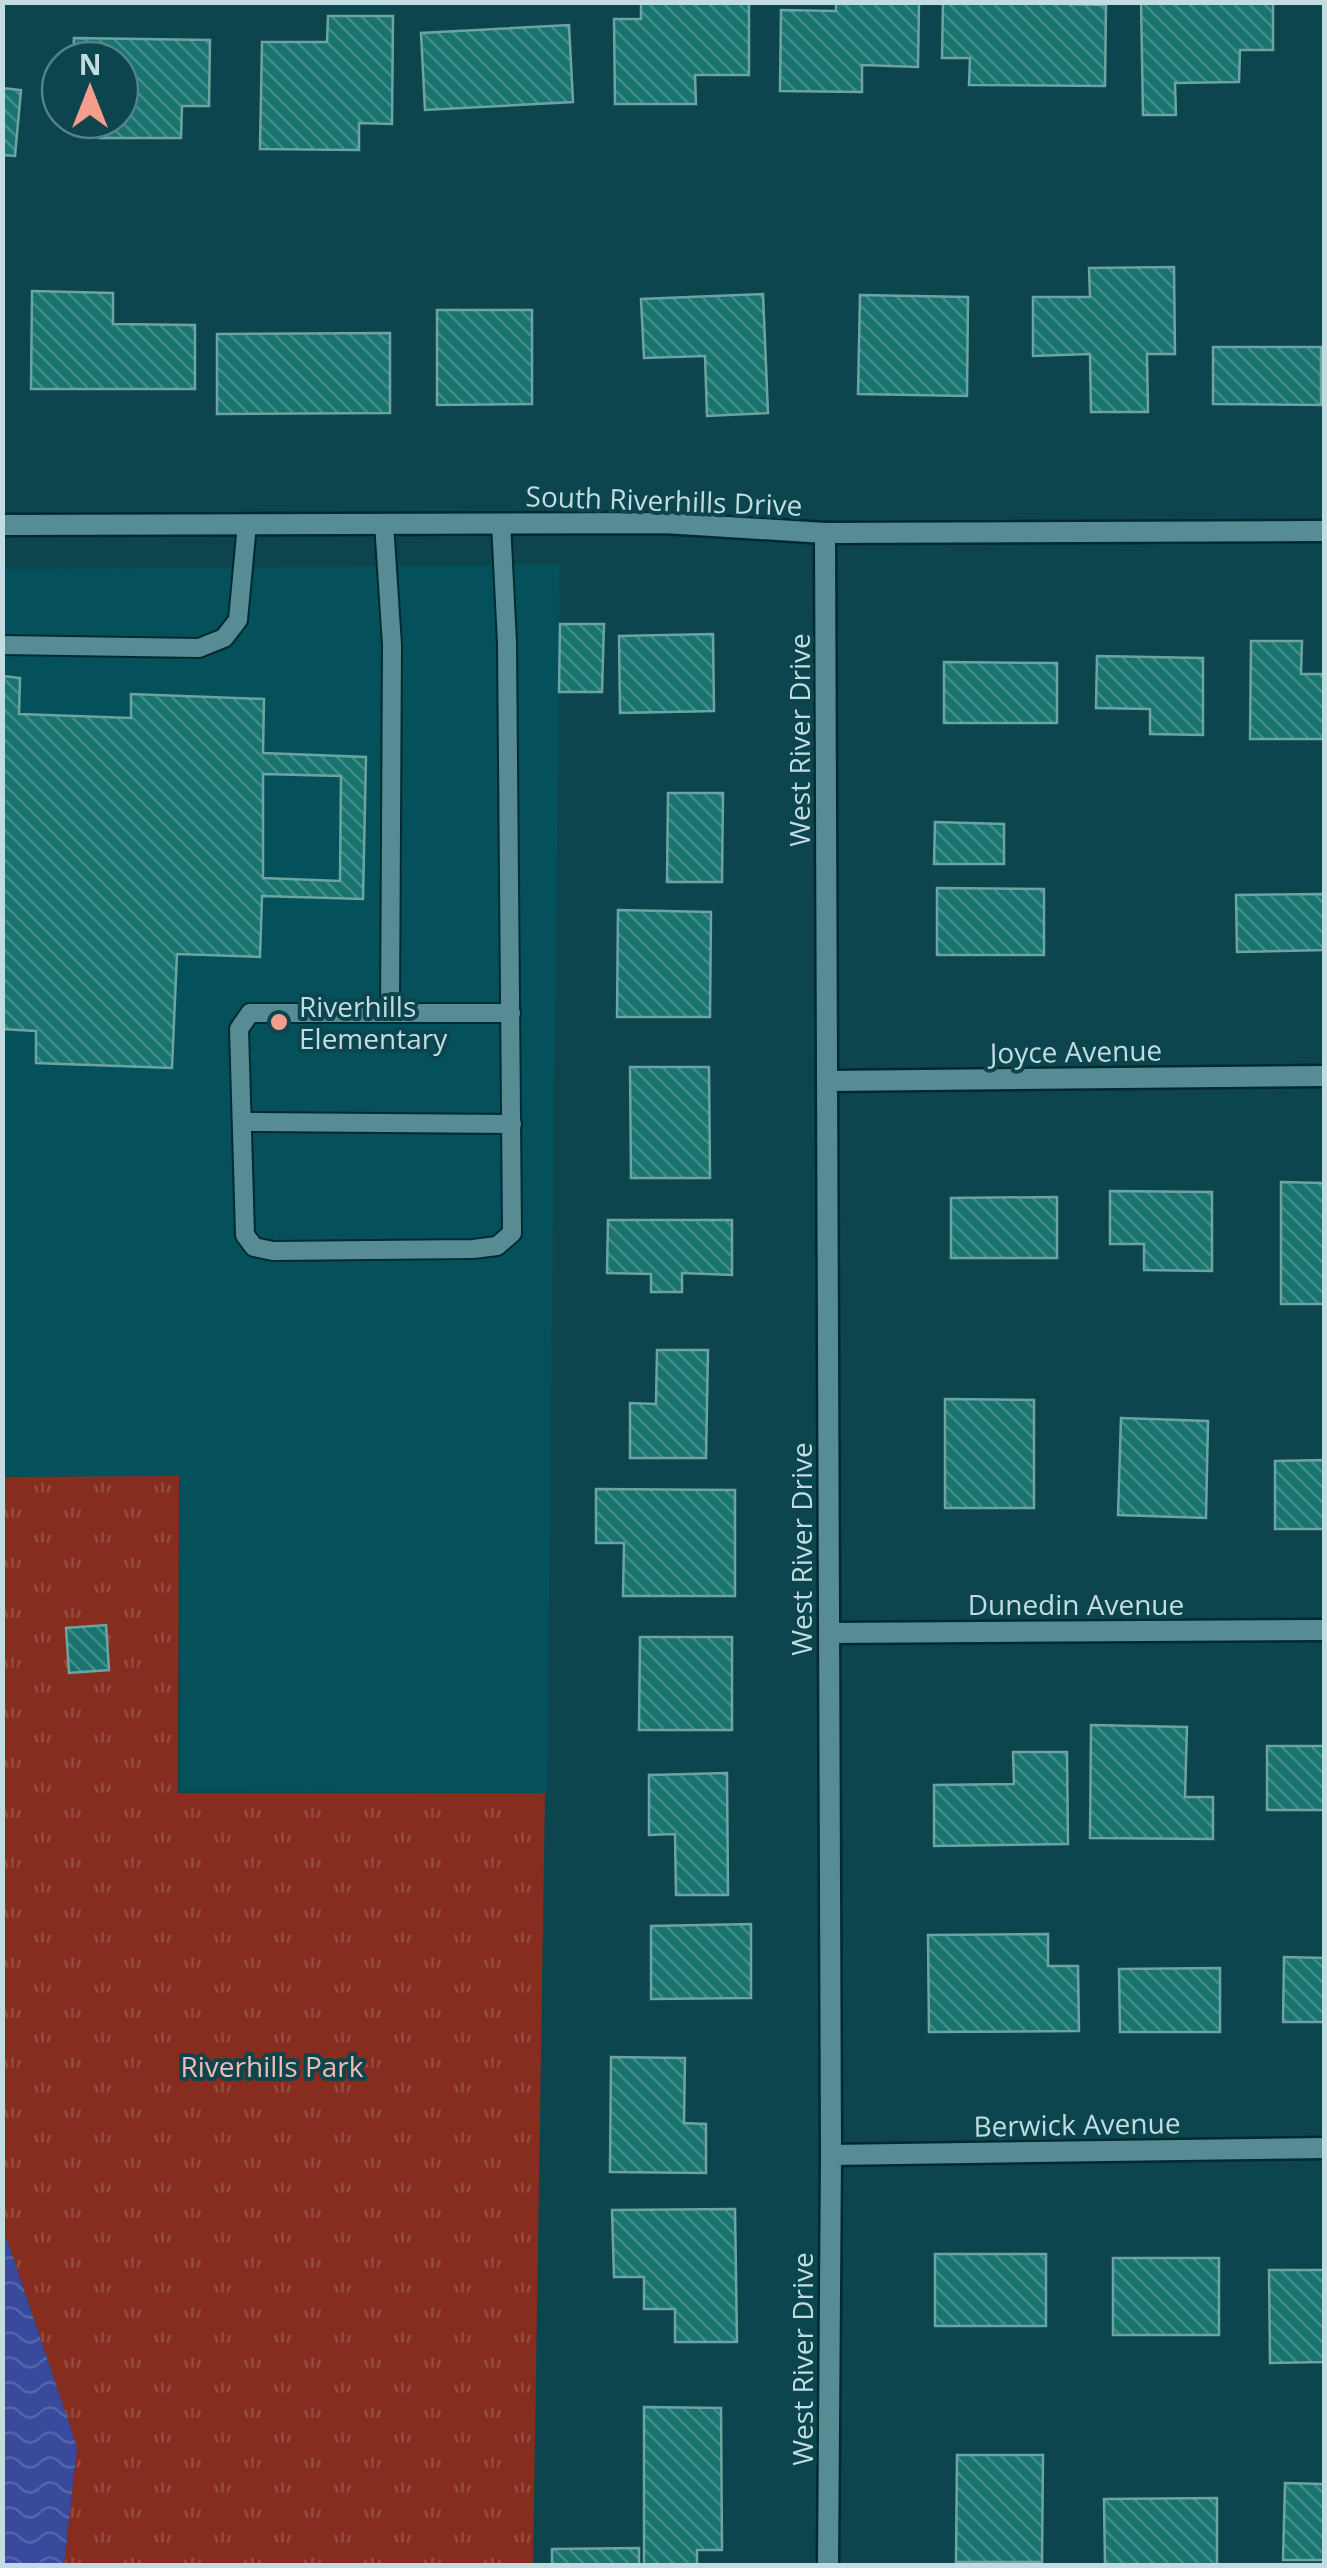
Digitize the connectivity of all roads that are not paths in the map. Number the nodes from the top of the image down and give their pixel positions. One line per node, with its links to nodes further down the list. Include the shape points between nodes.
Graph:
1 (384, 523): 2 (street, South Riverhills Drive); 3 (street, South Riverhills Drive); 8 (lane, via 392,645)
2 (501, 523): 6 (street, South Riverhills Drive, via 664,523); 9 (lane)
3 (248, 524): 4 (street, South Riverhills Drive); 7 (lane, via 238,620 224,638 198,648)
4 (2, 525)
5 (1324, 531): 6 (street, South Riverhills Drive)
6 (825, 533): 11 (street, West River Drive)
7 (2, 645)
8 (390, 1013): 9 (lane); 12 (lane, via 250,1013 239,1029)
9 (511, 1013): 13 (lane)
10 (1324, 1076): 11 (street, Joyce Avenue)
11 (829, 1081): 15 (street, West River Drive)
12 (244, 1122): 13 (lane); 13 (lane, via 245,1236 254,1247 272,1250 497,1246 512,1233)
13 (512, 1124)
14 (1324, 1630): 15 (street, Dunedin Avenue)
15 (829, 1634): 17 (street, West River Drive)
16 (1324, 2148): 17 (street, Berwick Avenue)
17 (831, 2155): 18 (street, West River Drive)
18 (828, 2566)

